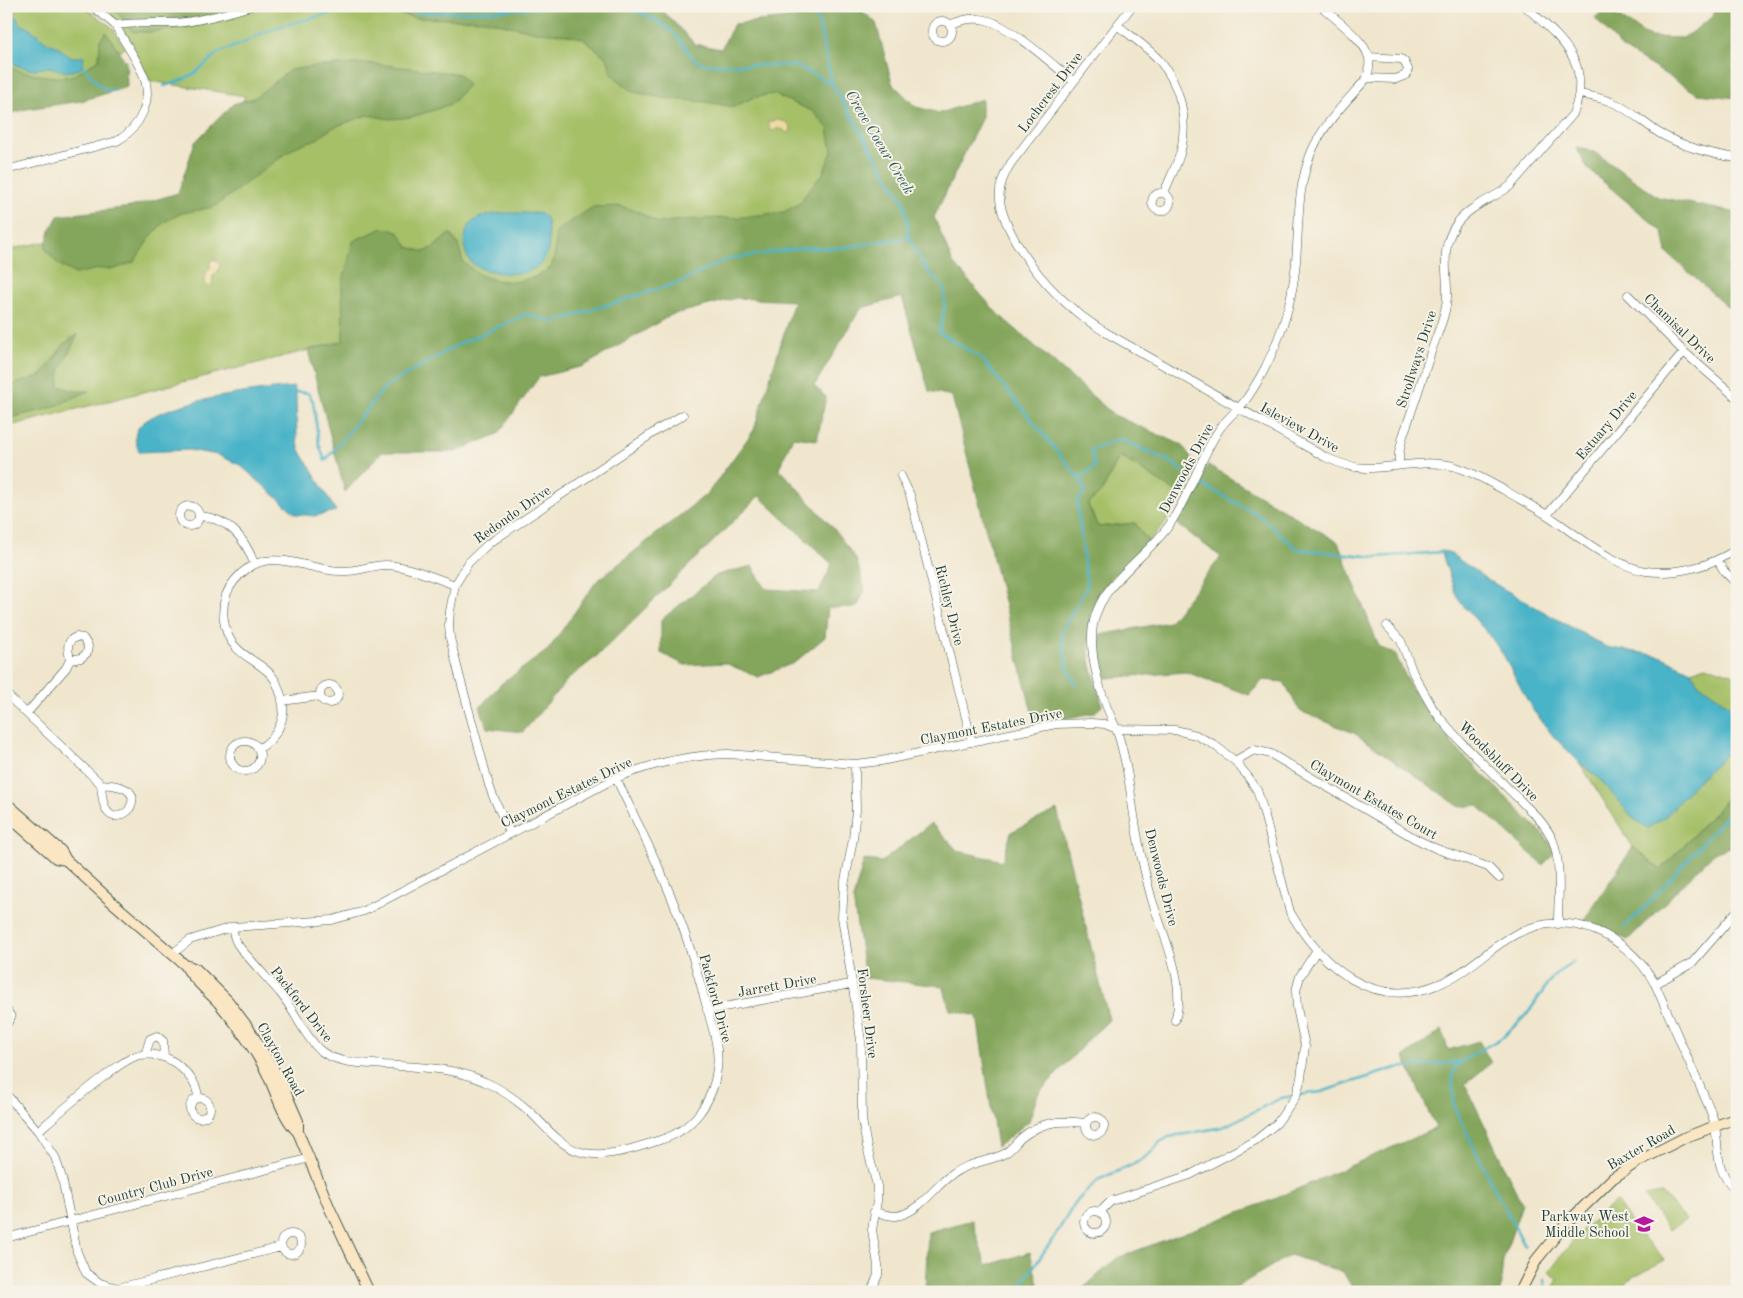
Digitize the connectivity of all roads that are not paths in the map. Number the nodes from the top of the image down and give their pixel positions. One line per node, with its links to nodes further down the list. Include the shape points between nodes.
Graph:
1 (92, 6): 7 (street)
2 (251, 6): 7 (street, via 175,23)
3 (1132, 6): 8 (street, Lochcrest Drive)
4 (1322, 6): 9 (street, via 1358,39)
5 (1525, 6): 12 (street, Strollways Drive, via 1571,52 1578,69)
6 (952, 24): 11 (street, via 977,19 998,24)
7 (115, 25): 14 (street, via 144,78 145,105 139,122 117,141)
8 (1117, 25): 11 (street, Lochcrest Drive); 15 (street, via 1160,61 1170,75 1182,105 1184,119 1180,154)
9 (1369, 57): 10 (street); 10 (street, via 1402,59 1408,69 1401,78)
10 (1367, 78): 20 (street, Denwoods Drive, via 1325,127 1312,150 1299,199 1295,268 1287,314 1263,371)
11 (1073, 81): 16 (street, Lochcrest Drive, via 1004,174)
12 (1580, 94): 13 (street, via 1614,103 1680,143); 22 (street, Strollways Drive, via 1573,114 1519,177 1499,195 1471,210 1454,230 1444,264 1447,286 1445,312 1399,452)
13 (1737, 158)
14 (6, 170)
15 (1164, 193)
16 (999, 198): 20 (street, Isleview Drive, via 1007,224 1026,258 1061,300 1105,332)
17 (1628, 295): 18 (street, Chamisal Drive)
18 (1684, 352): 19 (street, Chamisal Drive); 24 (street, Estuary Drive)
19 (1737, 398)
20 (1239, 408): 22 (street, Isleview Drive, via 1339,463 1366,468); 37 (street, Denwoods Drive, via 1216,434 1171,522 1155,544 1113,584 1097,612 1092,635 1094,664)
21 (682, 415): 30 (street, Redondo Drive, via 488,544 469,562)
22 (1399, 464): 24 (street, Isleview Drive, via 1436,463 1468,471)
23 (901, 476): 38 (street, Richley Drive, via 910,495)
24 (1547, 515): 27 (street, Isleview Drive, via 1618,560 1646,571 1688,569)
25 (200, 516): 28 (street, via 222,521 233,529)
26 (1737, 549): 27 (street, Isleview Drive)
27 (1718, 561): 29 (street)
28 (254, 563): 30 (street, via 283,560 342,571 374,566 399,567); 35 (street, via 227,590 223,609 225,627 240,652 275,680)
29 (1737, 584)
30 (456, 585): 46 (street, Redondo Drive, via 450,612 450,638 489,785)
31 (1387, 626): 50 (street, Woodsbluff Drive, via 1400,641 1422,690 1440,718 1547,830 1558,864)
32 (70, 660): 36 (street)
33 (6, 694): 36 (street)
34 (320, 696): 35 (street)
35 (282, 701): 39 (street, via 279,729)
36 (28, 713): 43 (street)
37 (1117, 729): 38 (street, Claymont Estates Drive, via 1105,724 1056,724); 40 (street, Claymont Estates Drive, via 1168,730 1196,736); 58 (street, Denwoods Drive, via 1128,770 1141,857 1175,972 1178,1012)
38 (972, 742): 41 (street, Claymont Estates Drive)
39 (258, 749)
40 (1235, 761): 48 (street, Claymont Estates Court, via 1254,750 1271,754 1416,839 1488,867); 52 (street, Claymont Estates Drive, via 1249,778 1262,806 1290,912)
41 (855, 764): 42 (street, Claymont Estates Drive, via 709,755 672,760); 54 (street, Forsheer Drive, via 856,810 842,902)
42 (616, 778): 46 (street, Claymont Estates Drive); 57 (street, Packford Drive, via 683,927)
43 (101, 784): 43 (street, via 106,811 115,816 128,811 132,801 128,790 122,786)
44 (6, 803): 47 (main road, Clayton Road, via 62,851)
45 (6, 814): 47 (main road, Clayton Road, via 56,858)
46 (510, 833): 51 (street, Claymont Estates Drive, via 379,904 350,916 314,922)
47 (66, 860): 53 (main road, Clayton Road)
48 (1499, 878)
49 (1735, 916): 55 (street, via 1692,963)
50 (1558, 924): 52 (street, Claymont Estates Drive, via 1518,934 1440,984 1398,993 1354,981); 55 (street, Claymont Estates Drive, via 1589,928 1618,942 1648,972)
51 (232, 927): 53 (street, Claymont Estates Drive, via 190,940); 57 (street, Packford Drive, via 236,942 284,998 310,1039 325,1053 337,1060 433,1068 463,1073 484,1081 512,1098 562,1143 588,1154 604,1155 666,1138 683,1130 699,1113 711,1095 718,1065)
52 (1317, 950): 71 (street, via 1300,976 1296,990 1296,1008 1305,1046 1301,1078 1296,1096 1277,1123 1251,1144 1190,1176 1111,1201)
53 (172, 954): 68 (main road, Clayton Road, via 242,1033 265,1070)
54 (851, 984): 57 (street, Jarrett Drive); 70 (street, Forsheer Drive, via 861,1040 862,1120 877,1186)
55 (1655, 984): 66 (street, Claymont Estates Drive)
56 (6, 1009): 59 (street, via 11,1018)
57 (708, 1010)
58 (1175, 1020)
59 (6, 1026)
60 (145, 1055): 61 (street); 61 (street, via 150,1039 157,1036 163,1041); 67 (street, via 126,1060)
61 (164, 1057): 63 (street, via 174,1061 188,1074)
62 (6, 1094): 67 (street)
63 (198, 1098)
64 (1737, 1118): 66 (main road, Baxter Road)
65 (1086, 1123): 70 (street, via 1045,1123 1004,1154 952,1174 913,1209 896,1216)
66 (1715, 1126): 69 (street, Claymont Estates Drive, via 1719,1164 1731,1186); 77 (main road, Baxter Road, via 1663,1148 1613,1178 1563,1227 1538,1259)
67 (38, 1131): 72 (street, via 55,1157)
68 (310, 1158): 72 (street, Country Club Drive); 75 (main road, Clayton Road)
69 (1737, 1190)
70 (874, 1212): 76 (street, Forsheer Drive, via 872,1230 878,1275)
71 (1100, 1212)
72 (72, 1221): 73 (street, Country Club Drive); 74 (street, via 77,1252 86,1272 100,1283 118,1288)
73 (6, 1238)
74 (281, 1247)
75 (369, 1292)
76 (872, 1292)
77 (1520, 1292)

